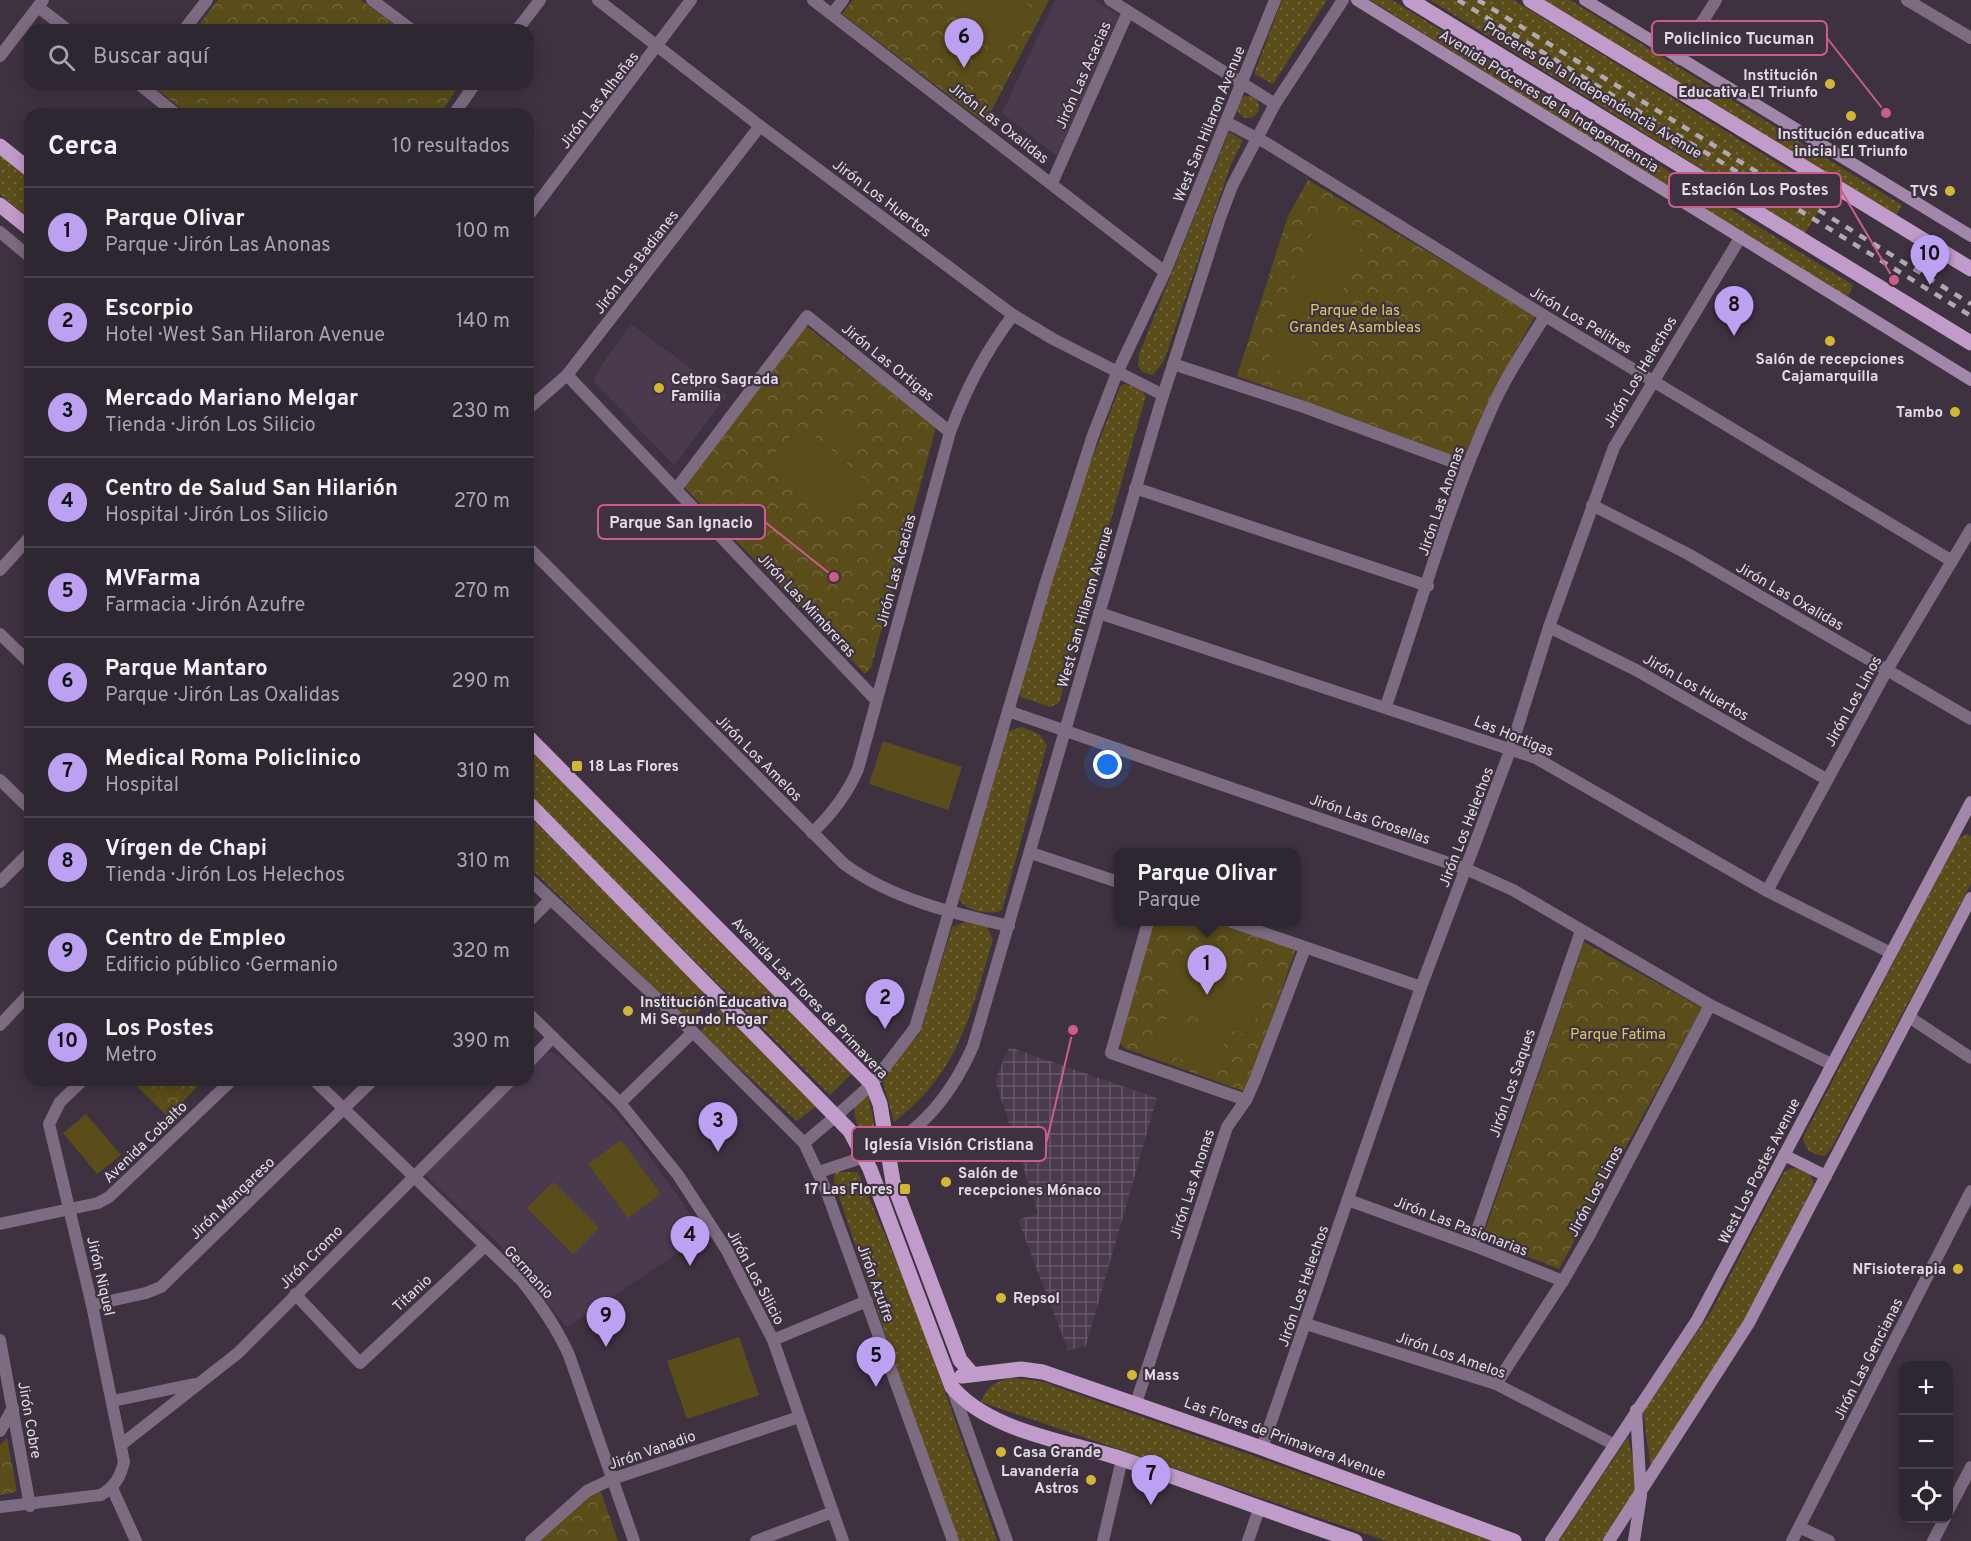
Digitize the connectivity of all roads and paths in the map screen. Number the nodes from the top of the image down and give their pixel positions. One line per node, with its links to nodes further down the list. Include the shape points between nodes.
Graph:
1 (207, 0): 22 (street)
2 (372, 0): 23 (street)
3 (540, 0): 24 (street)
4 (598, 0): 27 (street, Jirón Los Huertos)
5 (691, 0): 27 (street, Jirón Las Alheñas)
6 (813, 0): 19 (street, Jirón Las Oxalidas)
7 (843, 0): 19 (street)
8 (1110, 0): 18 (street)
9 (1275, 0): 30 (street, West San Hilaron Avenue)
10 (1343, 0): 33 (street, West San Hilaron Avenue)
11 (1357, 0): 47 (main road, Avenida Próceres de la Independencia)
12 (1410, 0): 53 (main road, Proceres de la Independencia Avenue)
13 (1530, 0): 49 (main road)
14 (1585, 0): 29 (main road)
15 (1716, 0): 29 (street)
16 (1907, 0): 26 (street)
17 (41, 4): 20 (street); 21 (street)
18 (1128, 12): 30 (street); 41 (street, Jirón Las Acacias)
19 (832, 14): 41 (street, Jirón Las Oxalidas)
20 (25, 24)
21 (62, 24)
22 (189, 24)
23 (404, 24)
24 (522, 24)
25 (24, 26): 28 (street)
26 (1971, 38)
27 (659, 46): 37 (street, Jirón Los Huertos); 43 (street, Jirón Las Alheñas)
28 (0, 56)
29 (1679, 59): 46 (main road)
30 (1242, 84): 33 (street); 36 (street, West San Hilaron Avenue)
31 (148, 90): 34 (street)
32 (471, 90): 35 (street)
33 (1275, 104): 38 (street, West San Hilaron Avenue)
34 (169, 108)
35 (458, 108)
36 (1226, 122): 38 (street, Jirón Los Pelitres); 50 (street, West San Hilaron Avenue)
37 (760, 126): 51 (street, Jirón Los Huertos); 56 (street, Jirón Los Badianes)
38 (1257, 138): 52 (street, Jirón Los Pelitres); 54 (street, West San Hilaron Avenue, via 1220,218)
39 (0, 146): 40 (main road)
40 (24, 165)
41 (1052, 183): 50 (street, Jirón Las Oxalidas)
42 (0, 205): 44 (main road)
43 (534, 208)
44 (24, 224)
45 (0, 232): 48 (street)
46 (1971, 236)
47 (1740, 238): 57 (main road, Avenida Próceres de la Independencia); 58 (street, Jirón Los Helechos)
48 (24, 252)
49 (1971, 270)
50 (1165, 272): 55 (street, West San Hilaron Avenue)
51 (1013, 315): 55 (street, Jirón Los Huertos); 61 (street, Jirón Las Acacias, via 968,384)
52 (1545, 316): 58 (street, Jirón Los Pelitres); 62 (street, Jirón Las Anonas, via 1497,398)
53 (1971, 343)
54 (1173, 364): 59 (street, West San Hilaron Avenue); 62 (street)
55 (1118, 373): 59 (street, Jirón Los Huertos); 79 (street, West San Hilaron Avenue, via 1071,501)
56 (567, 375): 60 (street, Jirón Los Badianes); 64 (street, Jirón Las Mimbreras)
57 (1971, 380)
58 (1652, 381): 65 (street, Jirón Los Helechos, via 1614,447); 69 (street, Jirón Los Pelitres)
59 (1163, 395): 63 (street, West San Hilaron Avenue)
60 (534, 404)
61 (950, 432): 64 (street, Jirón Las Ortigas, via 807,316); 77 (street, Jirón Las Acacias)
62 (1467, 467): 71 (street, Jirón Las Anonas)
63 (1135, 488): 71 (street); 72 (street, West San Hilaron Avenue)
64 (676, 489): 77 (street, Jirón Las Mimbreras)
65 (1592, 505): 73 (street, Jirón Los Helechos); 76 (street, Jirón Las Oxalidas, via 1688,554)
66 (1971, 529): 69 (street, Jirón Los Linos)
67 (24, 544): 70 (street)
68 (534, 553): 90 (street, Jirón Los Amelos)
69 (1952, 561): 76 (street, Jirón Los Linos)
70 (0, 570)
71 (1428, 586): 78 (street, Jirón Las Anonas)
72 (1099, 613): 78 (street, Las Hortigas); 81 (street, West San Hilaron Avenue)
73 (1549, 627): 83 (street, Jirón Los Helechos); 84 (street, Jirón Los Huertos, via 1636,670)
74 (0, 634): 75 (street)
75 (24, 657)
76 (1887, 670): 80 (street, Jirón Las Oxalidas); 84 (street, Jirón Los Linos)
77 (876, 700): 90 (street, Jirón Las Acacias, via 849,789)
78 (1386, 706): 83 (street, Las Hortigas)
79 (1008, 711): 81 (street, Jirón Las Grosellas); 100 (street, West San Hilaron Avenue)
80 (1971, 719)
81 (1066, 729): 91 (street, West San Hilaron Avenue); 93 (street, Jirón Las Grosellas)
82 (534, 743): 119 (main road, Avenida Las Flores de Primavera)
83 (1511, 748): 93 (street, Jirón Los Helechos); 97 (street, Las Hortigas, via 1536,758)
84 (1826, 779): 97 (street, Jirón Los Linos)
85 (0, 780): 87 (street)
86 (1971, 802): 89 (main road, West Los Postes Avenue)
87 (24, 803)
88 (534, 809): 128 (main road)
89 (1967, 819): 107 (main road, West Los Postes Avenue)
90 (812, 833): 100 (street, Jirón Los Amelos, via 867,881)
91 (1030, 853): 94 (street); 102 (street, West San Hilaron Avenue)
92 (24, 858): 95 (street)
93 (1466, 869): 105 (street, Jirón Las Grosellas, via 1513,890); 108 (street, Jirón Los Helechos)
94 (1114, 880)
95 (0, 882)
96 (534, 884): 98 (street, Jirón Azufre)
97 (1767, 891): 107 (street, Las Hortigas)
98 (550, 900): 101 (street); 114 (street, Jirón Azufre)
99 (1970, 901): 111 (main road)
100 (949, 912): 102 (street, Jirón Los Amelos); 119 (street, West San Hilaron Avenue, via 915,1029)
101 (534, 916)
102 (1009, 926): 130 (street, West San Hilaron Avenue, via 962,1072 944,1100)
103 (1147, 926): 125 (street, via 1111,1053)
104 (1246, 926): 106 (street)
105 (1581, 931): 110 (street, Jirón Las Grosellas); 141 (street, Jirón Los Saques)
106 (1305, 948): 108 (street); 125 (street, Jirón Las Anonas)
107 (1889, 952): 118 (main road, West Los Postes Avenue)
108 (1421, 987): 137 (street, Jirón Los Helechos)
109 (24, 999): 113 (street)
110 (1710, 1005): 118 (street, Jirón Las Grosellas); 143 (street, Jirón Los Linos)
111 (1909, 1017): 117 (street); 134 (main road)
112 (534, 1019): 115 (street, Jirón Los Silicio)
113 (0, 1024)
114 (693, 1032): 126 (street); 129 (street, Jirón Azufre)
115 (553, 1037): 116 (street); 126 (street, Jirón Los Silicio)
116 (534, 1057)
117 (1971, 1058)
118 (1831, 1064): 131 (main road, West Los Postes Avenue)
119 (872, 1084): 128 (street, West San Hilaron Avenue); 130 (main road, Avenida Las Flores de Primavera)
120 (77, 1086): 139 (street, Jirón Niquel, via 60,1102 49,1124)
121 (226, 1086): 139 (street, Avenida Cobalto, via 109,1197)
122 (320, 1086): 127 (street, Germanio)
123 (367, 1086): 127 (street, Jirón Mangareso)
124 (505, 1086): 135 (street, Jirón Cromo)
125 (1246, 1100): 155 (street, Jirón Las Anonas, via 1227,1127)
126 (620, 1103): 149 (street, Jirón Los Silicio, via 678,1175 726,1249)
127 (345, 1109): 135 (street, Germanio); 146 (street, Jirón Mangareso, via 161,1287)
128 (836, 1116): 129 (street, West San Hilaron Avenue); 132 (main road, via 850,1131)
129 (804, 1143): 133 (street, Jirón Azufre)
130 (888, 1149): 132 (street, West San Hilaron Avenue); 150 (main road, Avenida Las Flores de Primavera, via 893,1182 908,1225 960,1360)
131 (1784, 1155): 134 (main road); 157 (main road, West Los Postes Avenue, via 1697,1320)
132 (864, 1157): 133 (street, West San Hilaron Avenue); 153 (main road)
133 (819, 1172): 145 (street, Jirón Azufre)
134 (1826, 1176): 167 (main road, via 1749,1323)
135 (414, 1177): 142 (street, Germanio); 144 (street, Jirón Cromo)
136 (1971, 1191): 138 (street, Jirón Las Gencianas)
137 (1348, 1200): 141 (street, Jirón Las Pasionarias); 147 (street, Jirón Los Helechos)
138 (1967, 1208): 174 (street, Jirón Las Gencianas)
139 (70, 1209): 140 (street, Avenida Cobalto); 146 (street, Jirón Niquel)
140 (0, 1224)
141 (1472, 1245): 143 (street, Jirón Las Pasionarias)
142 (485, 1246): 144 (street, Titanio, via 360,1363); 165 (street, Germanio, via 522,1281 557,1329)
143 (1563, 1281): 152 (street, Jirón Los Linos)
144 (295, 1294): 151 (street, Jirón Cromo, via 237,1353)
145 (867, 1301): 149 (street); 180 (street, Jirón Azufre)
146 (92, 1305): 154 (street, Jirón Niquel)
147 (1306, 1324): 152 (street, Jirón Los Amelos); 162 (street, Jirón Los Helechos)
148 (0, 1340): 156 (street, Jirón Cobre)
149 (773, 1340): 158 (street, Jirón Los Silicio)
150 (972, 1374): 153 (main road, via 961,1377); 155 (main road, Las Flores de Primavera Avenue, via 1021,1369 1043,1372)
151 (196, 1384): 154 (street); 160 (street, Jirón Cromo)
152 (1496, 1384): 161 (street, Jirón Los Amelos)
153 (952, 1387): 163 (main road, via 965,1402 990,1418); 181 (street)
154 (112, 1401): 160 (street, Jirón Niquel)
155 (1136, 1403): 162 (main road, Las Flores de Primavera Avenue)
156 (13, 1408): 159 (street); 169 (street, Jirón Cobre)
157 (1636, 1410): 161 (main road, West Los Postes Avenue); 167 (main road)
158 (800, 1416): 165 (street, Jirón Vanadio); 172 (street, Jirón Los Silicio)
159 (0, 1431)
160 (122, 1444): 166 (street, Jirón Niquel, via 124,1462)
161 (1613, 1444): 186 (main road, West Los Postes Avenue)
162 (1262, 1448): 185 (main road, Las Flores de Primavera Avenue)
163 (1122, 1459): 171 (main road); 182 (street)
164 (1971, 1467): 168 (street)
165 (612, 1479): 175 (street, Jirón Vanadio, via 586,1491); 177 (street, Germanio)
166 (112, 1488): 169 (street, via 101,1495); 176 (street)
167 (1641, 1495): 187 (main road); 188 (main road)
168 (1953, 1501)
169 (30, 1506): 170 (street)
170 (0, 1507)
171 (1259, 1509): 183 (street); 184 (main road)
172 (833, 1512): 178 (street); 179 (street, Jirón Los Silicio)
173 (1942, 1523): 191 (street)
174 (1799, 1527): 189 (street, Jirón Las Gencianas); 190 (street)
175 (533, 1540)
176 (136, 1541)
177 (634, 1541)
178 (756, 1541)
179 (843, 1541)
180 (952, 1541)
181 (1007, 1541)
182 (1103, 1541)
183 (1248, 1541)
184 (1355, 1541)
185 (1514, 1541)
186 (1551, 1541)
187 (1609, 1541)
188 (1634, 1541)
189 (1792, 1541)
190 (1829, 1541)
191 (1933, 1541)

